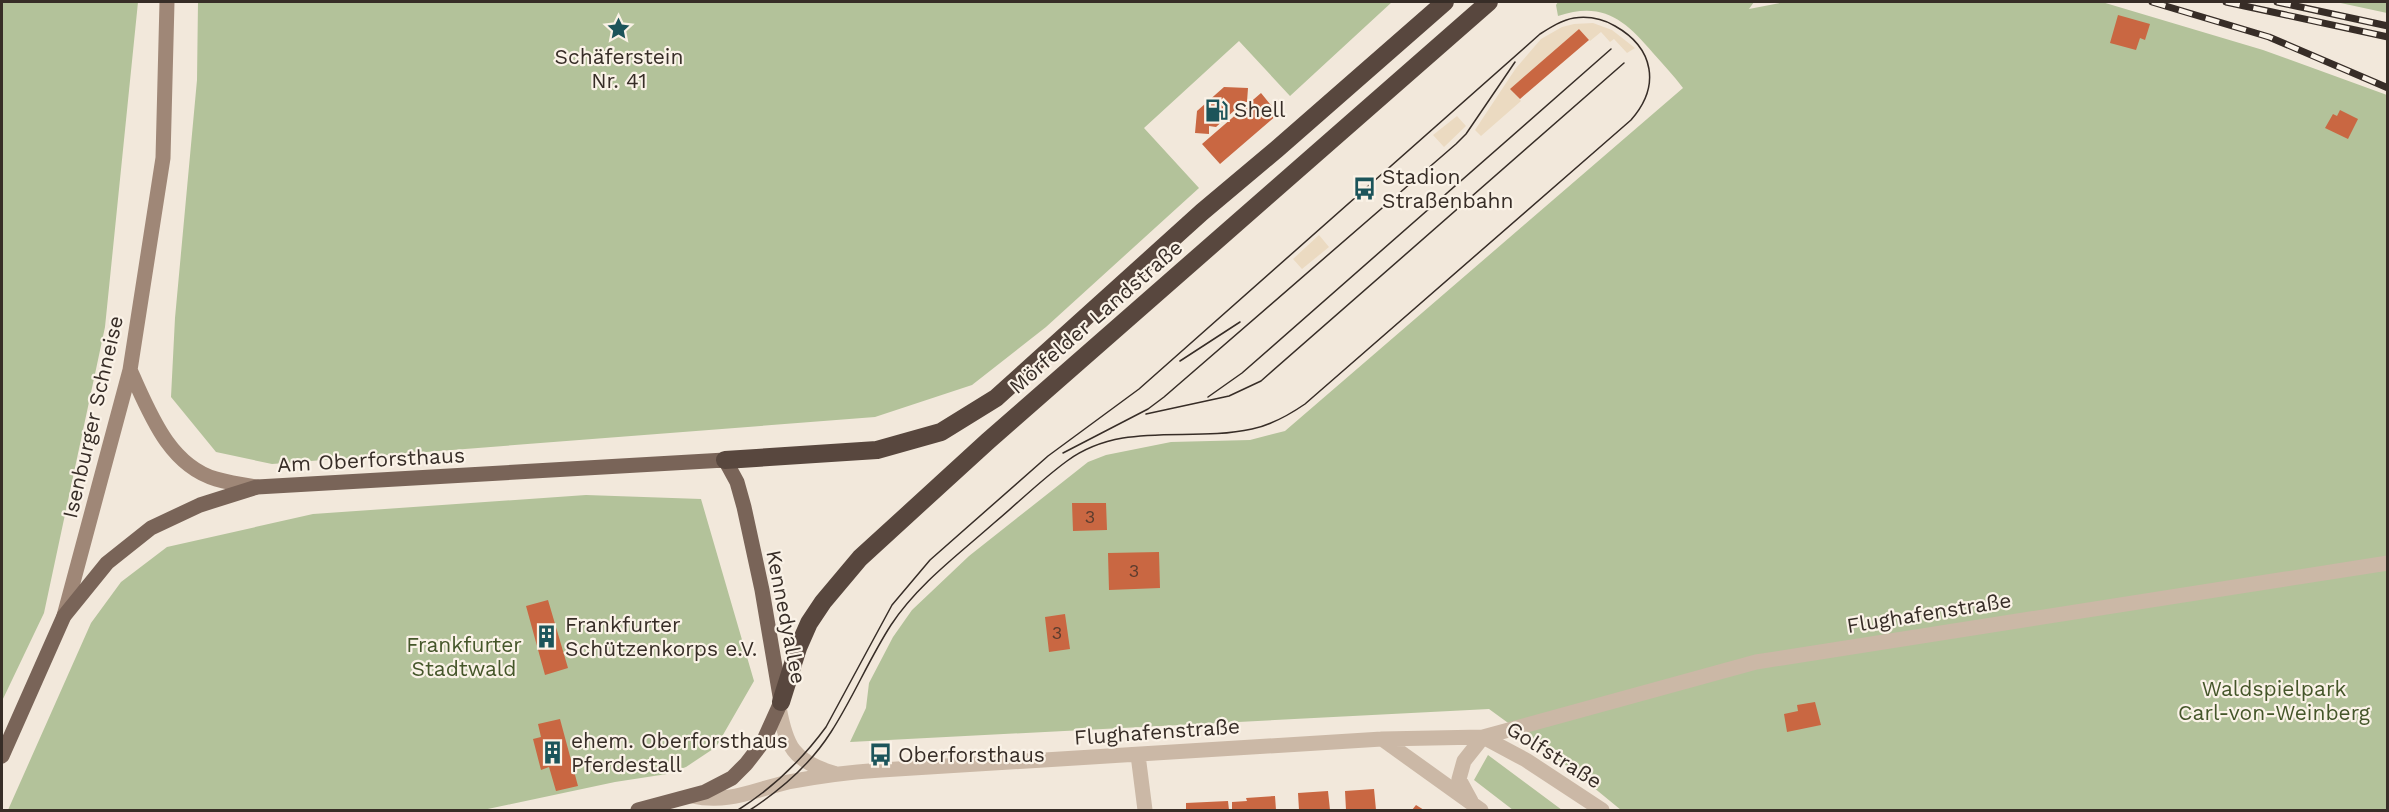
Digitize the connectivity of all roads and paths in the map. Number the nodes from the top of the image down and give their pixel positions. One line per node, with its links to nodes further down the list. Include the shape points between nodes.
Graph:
1 (167, 2): 4 (main road, Isenburger Schneise, via 163,158)
2 (1445, 2): 5 (highway, Mörfelder Landstraße, via 1202,212 996,398 940,432 877,450)
3 (1489, 2): 9 (highway, Mörfelder Landstraße, via 860,558 809,623)
4 (130, 370): 6 (main road, via 164,439 186,463 214,479); 8 (main road, Isenburger Schneise)
5 (725, 460): 6 (main road, Am Oberforsthaus); 9 (main road, Kennedyallee, via 744,507)
6 (257, 487): 8 (main road, Am Oberforsthaus, via 201,505 151,528 107,563)
7 (2388, 563): 10 (street, Flughafenstraße, via 1756,662)
8 (64, 616): 13 (main road, Isenburger Schneise)
9 (780, 705): 14 (street, Flughafenstraße, via 786,740 795,753 806,763); 15 (main road, Kennedyallee, via 762,742 740,771 723,784)
10 (1483, 737): 11 (street, Flughafenstraße); 16 (street, via 1464,761 1459,778); 19 (street, Golfstraße)
11 (1382, 739): 12 (street, Flughafenstraße); 16 (street)
12 (1138, 755): 14 (street, Flughafenstraße); 18 (street)
13 (2, 756)
14 (833, 773): 15 (street, Flughafenstraße, via 726,799)
15 (692, 796): 17 (main road, Kennedyallee)
16 (1477, 808)
17 (638, 810)
18 (1145, 810)
19 (1602, 810)

